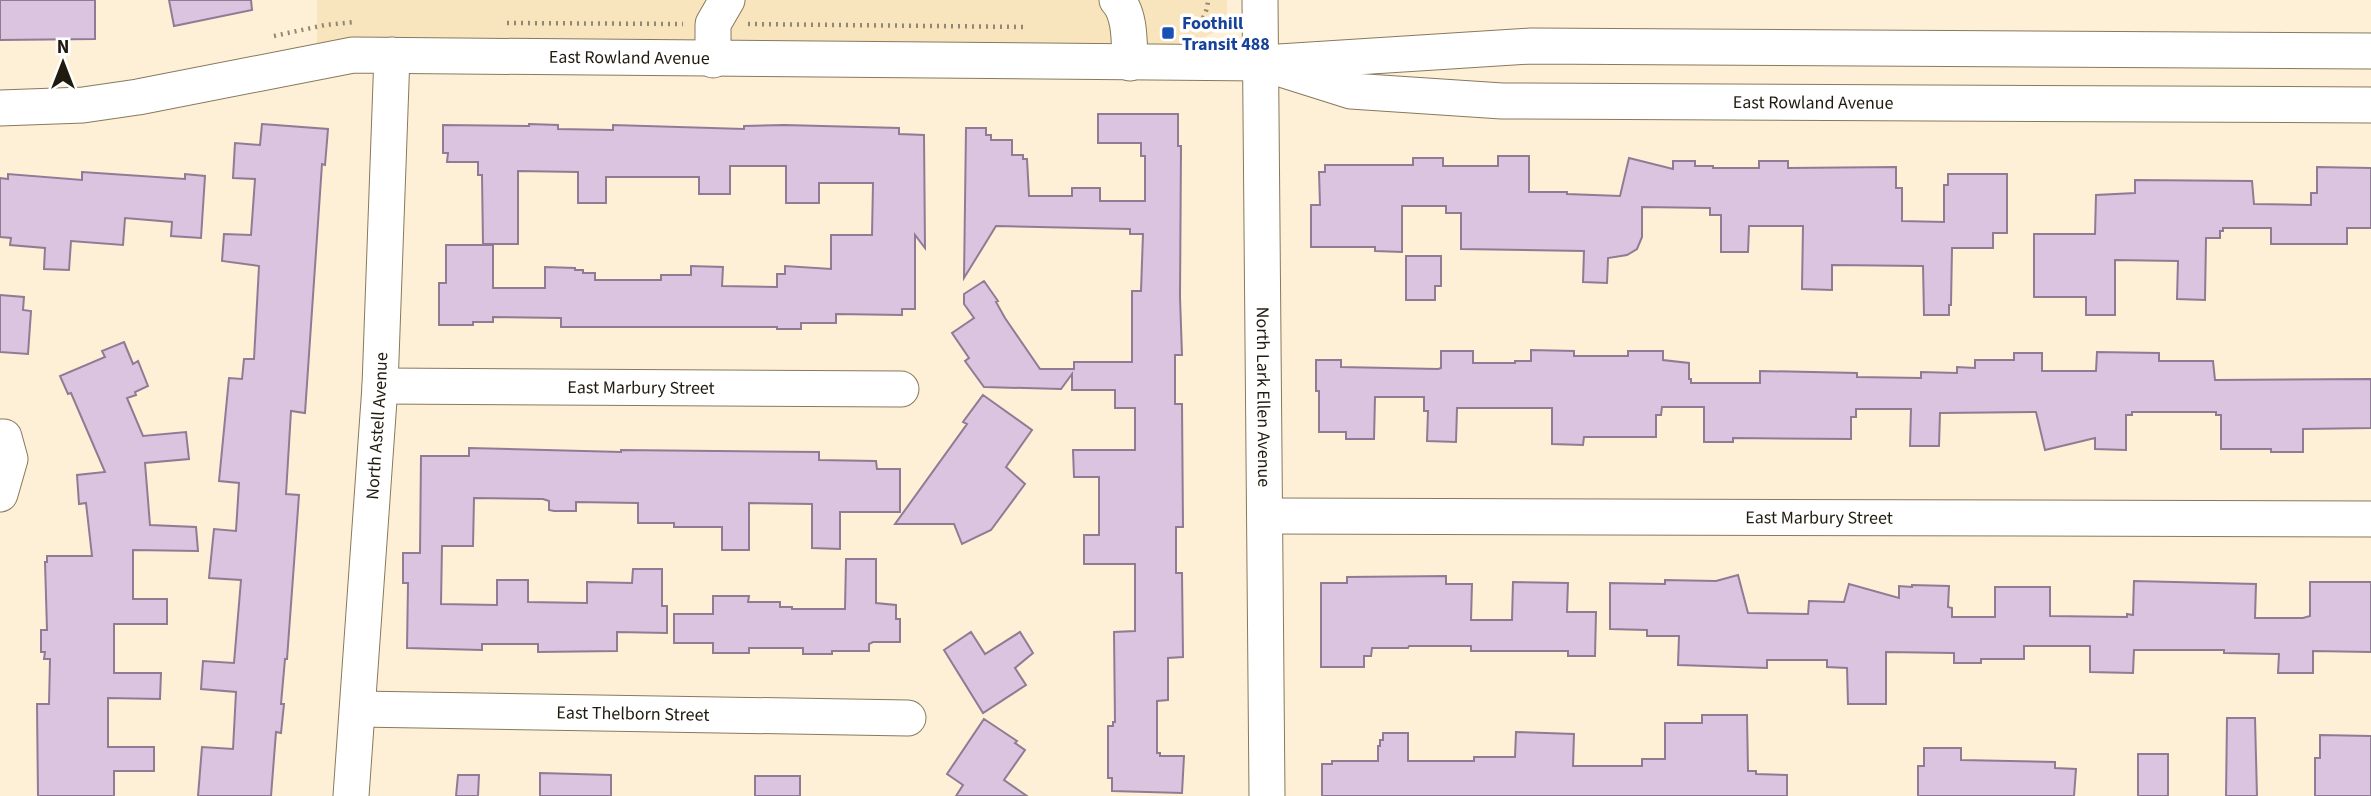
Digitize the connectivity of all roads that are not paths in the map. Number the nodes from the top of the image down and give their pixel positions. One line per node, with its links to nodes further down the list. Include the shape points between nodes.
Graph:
1 (727, 0): 6 (street, via 713,24)
2 (1260, 0): 8 (street, North Lark Ellen Avenue)
3 (1125, 2): 7 (street)
4 (2371, 51): 8 (street, East Rowland Avenue, via 1531,46)
5 (392, 55): 6 (street, East Rowland Avenue); 10 (street, East Rowland Avenue, via 353,55 97,103); 11 (street, North Astell Avenue)
6 (713, 60): 7 (street, East Rowland Avenue)
7 (1130, 63): 8 (street, East Rowland Avenue)
8 (1261, 63): 9 (street, East Rowland Avenue, via 1351,91 1503,101); 15 (street, North Lark Ellen Avenue)
9 (2371, 105)
10 (0, 108)
11 (380, 386): 12 (street, East Marbury Street); 17 (street, North Astell Avenue)
12 (901, 389)
13 (2, 437): 14 (street, via 10,459)
14 (0, 495)
15 (1266, 516): 16 (street, East Marbury Street); 20 (street, North Lark Ellen Avenue)
16 (2371, 519)
17 (358, 709): 18 (street, East Thelborn Street); 19 (street, North Astell Avenue)
18 (908, 718)
19 (351, 796)
20 (1267, 796)

